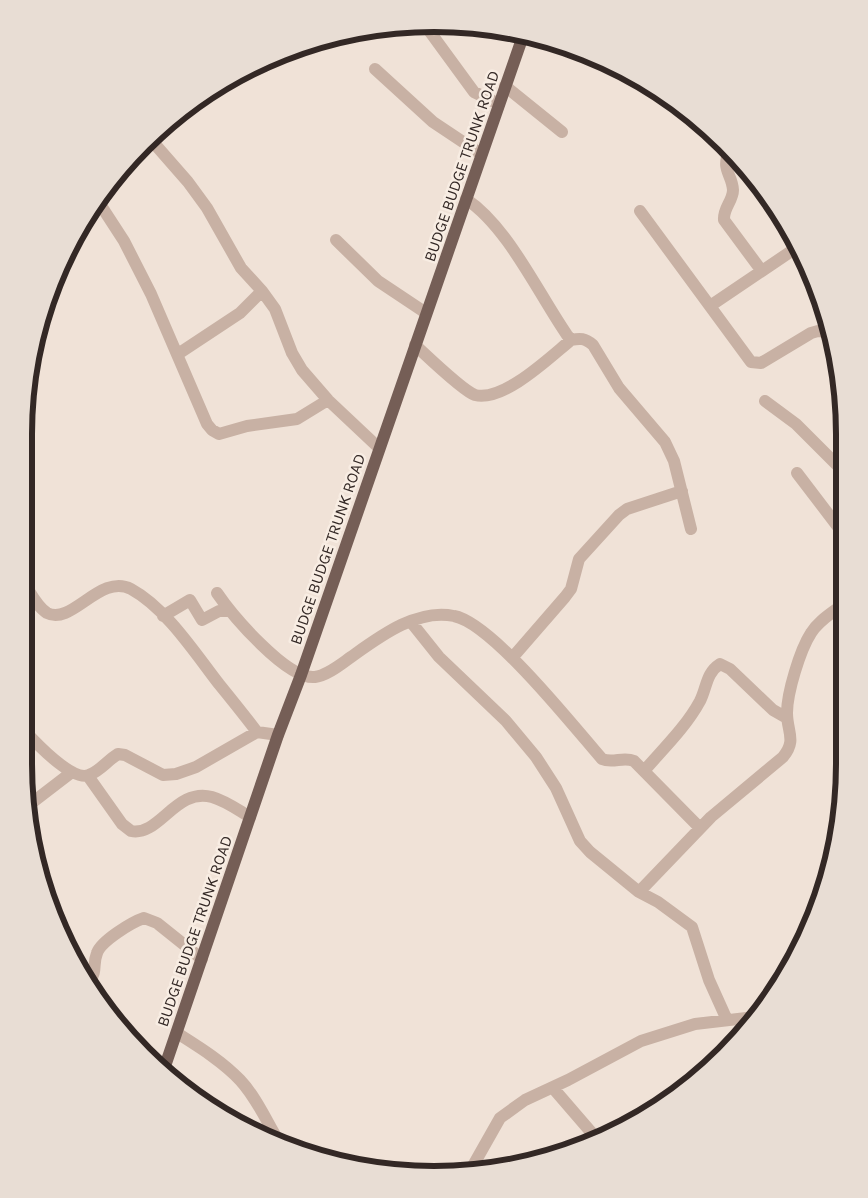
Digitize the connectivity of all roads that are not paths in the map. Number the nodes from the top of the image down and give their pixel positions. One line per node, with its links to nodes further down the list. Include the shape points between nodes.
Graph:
1 (430, 32): 5 (street, via 474,92)
2 (521, 42): 4 (main road, BUDGE BUDGE TRUNK ROAD)
3 (375, 69): 8 (street, via 433,122)
4 (506, 86): 5 (main road, BUDGE BUDGE TRUNK ROAD); 6 (street)
5 (499, 104): 8 (main road, BUDGE BUDGE TRUNK ROAD)
6 (562, 132)
7 (155, 145): 16 (street, via 188,182 207,208 230,253)
8 (481, 154): 10 (main road, BUDGE BUDGE TRUNK ROAD)
9 (726, 158): 15 (street, via 726,170 733,187 724,220)
10 (466, 200): 18 (main road, BUDGE BUDGE TRUNK ROAD); 20 (street, via 488,217 502,235)
11 (102, 208): 22 (street, via 132,257)
12 (640, 211): 17 (street)
13 (336, 240): 18 (street, via 378,281)
14 (791, 251): 15 (street)
15 (761, 270): 17 (street)
16 (262, 290): 22 (street, via 240,312); 23 (street, via 275,310 302,370)
17 (710, 306): 19 (street, via 751,362 756,364 811,333)
18 (426, 313): 21 (main road, BUDGE BUDGE TRUNK ROAD)
19 (822, 331)
20 (571, 340): 21 (street, via 520,381 485,395 469,392); 28 (street, via 580,338 593,344 619,388 659,433 674,461)
21 (415, 346): 25 (main road, BUDGE BUDGE TRUNK ROAD)
22 (178, 354): 23 (street, via 207,424 219,434 247,426 297,419)
23 (328, 400): 25 (street)
24 (765, 400): 26 (street, via 796,424)
25 (378, 448): 38 (main road, BUDGE BUDGE TRUNK ROAD)
26 (836, 464)
27 (797, 473): 29 (street)
28 (682, 490): 30 (street); 37 (street, via 619,515 579,559 565,597)
29 (836, 524)
30 (691, 529)
31 (217, 593): 34 (street)
32 (32, 595): 35 (street, via 47,613 54,615 65,613 114,586 131,590)
33 (836, 610): 39 (street, via 819,623 806,642 791,690)
34 (230, 611): 35 (street, via 219,611 202,620 190,600); 38 (street, via 272,655)
35 (163, 616): 40 (street)
36 (411, 622): 37 (street, via 425,616 453,615 471,622); 38 (street, via 375,640 331,671 315,677); 49 (street, via 439,657 506,721 536,757 556,788 580,841)
37 (512, 658): 43 (street, via 602,759 608,762 629,759)
38 (302, 675): 41 (main road, BUDGE BUDGE TRUNK ROAD)
39 (787, 718): 43 (street, via 773,710 730,669 720,664 709,676 700,700 682,727); 48 (street, via 791,741 783,757)
40 (257, 732): 41 (street); 45 (street, via 196,767 176,774 163,775 118,754)
41 (278, 735): 47 (main road, BUDGE BUDGE TRUNK ROAD)
42 (32, 738): 44 (street)
43 (644, 771): 48 (street)
44 (72, 772): 45 (street); 46 (street)
45 (88, 776): 47 (street, via 131,832 144,831 180,803 200,796 223,801)
46 (34, 801)
47 (250, 817): 50 (main road, BUDGE BUDGE TRUNK ROAD)
48 (700, 828): 49 (street)
49 (639, 892): 53 (street, via 692,928)
50 (202, 959): 51 (street, via 157,923 144,918 128,925 99,949); 54 (main road, BUDGE BUDGE TRUNK ROAD)
51 (93, 975)
52 (745, 1018): 53 (street)
53 (726, 1020): 56 (street, via 695,1024 642,1041)
54 (177, 1033): 55 (main road, BUDGE BUDGE TRUNK ROAD); 57 (street, via 241,1081)
55 (166, 1063)
56 (553, 1088): 58 (street); 59 (street, via 513,1106 500,1118)
57 (273, 1132)
58 (592, 1133)
59 (474, 1163)

